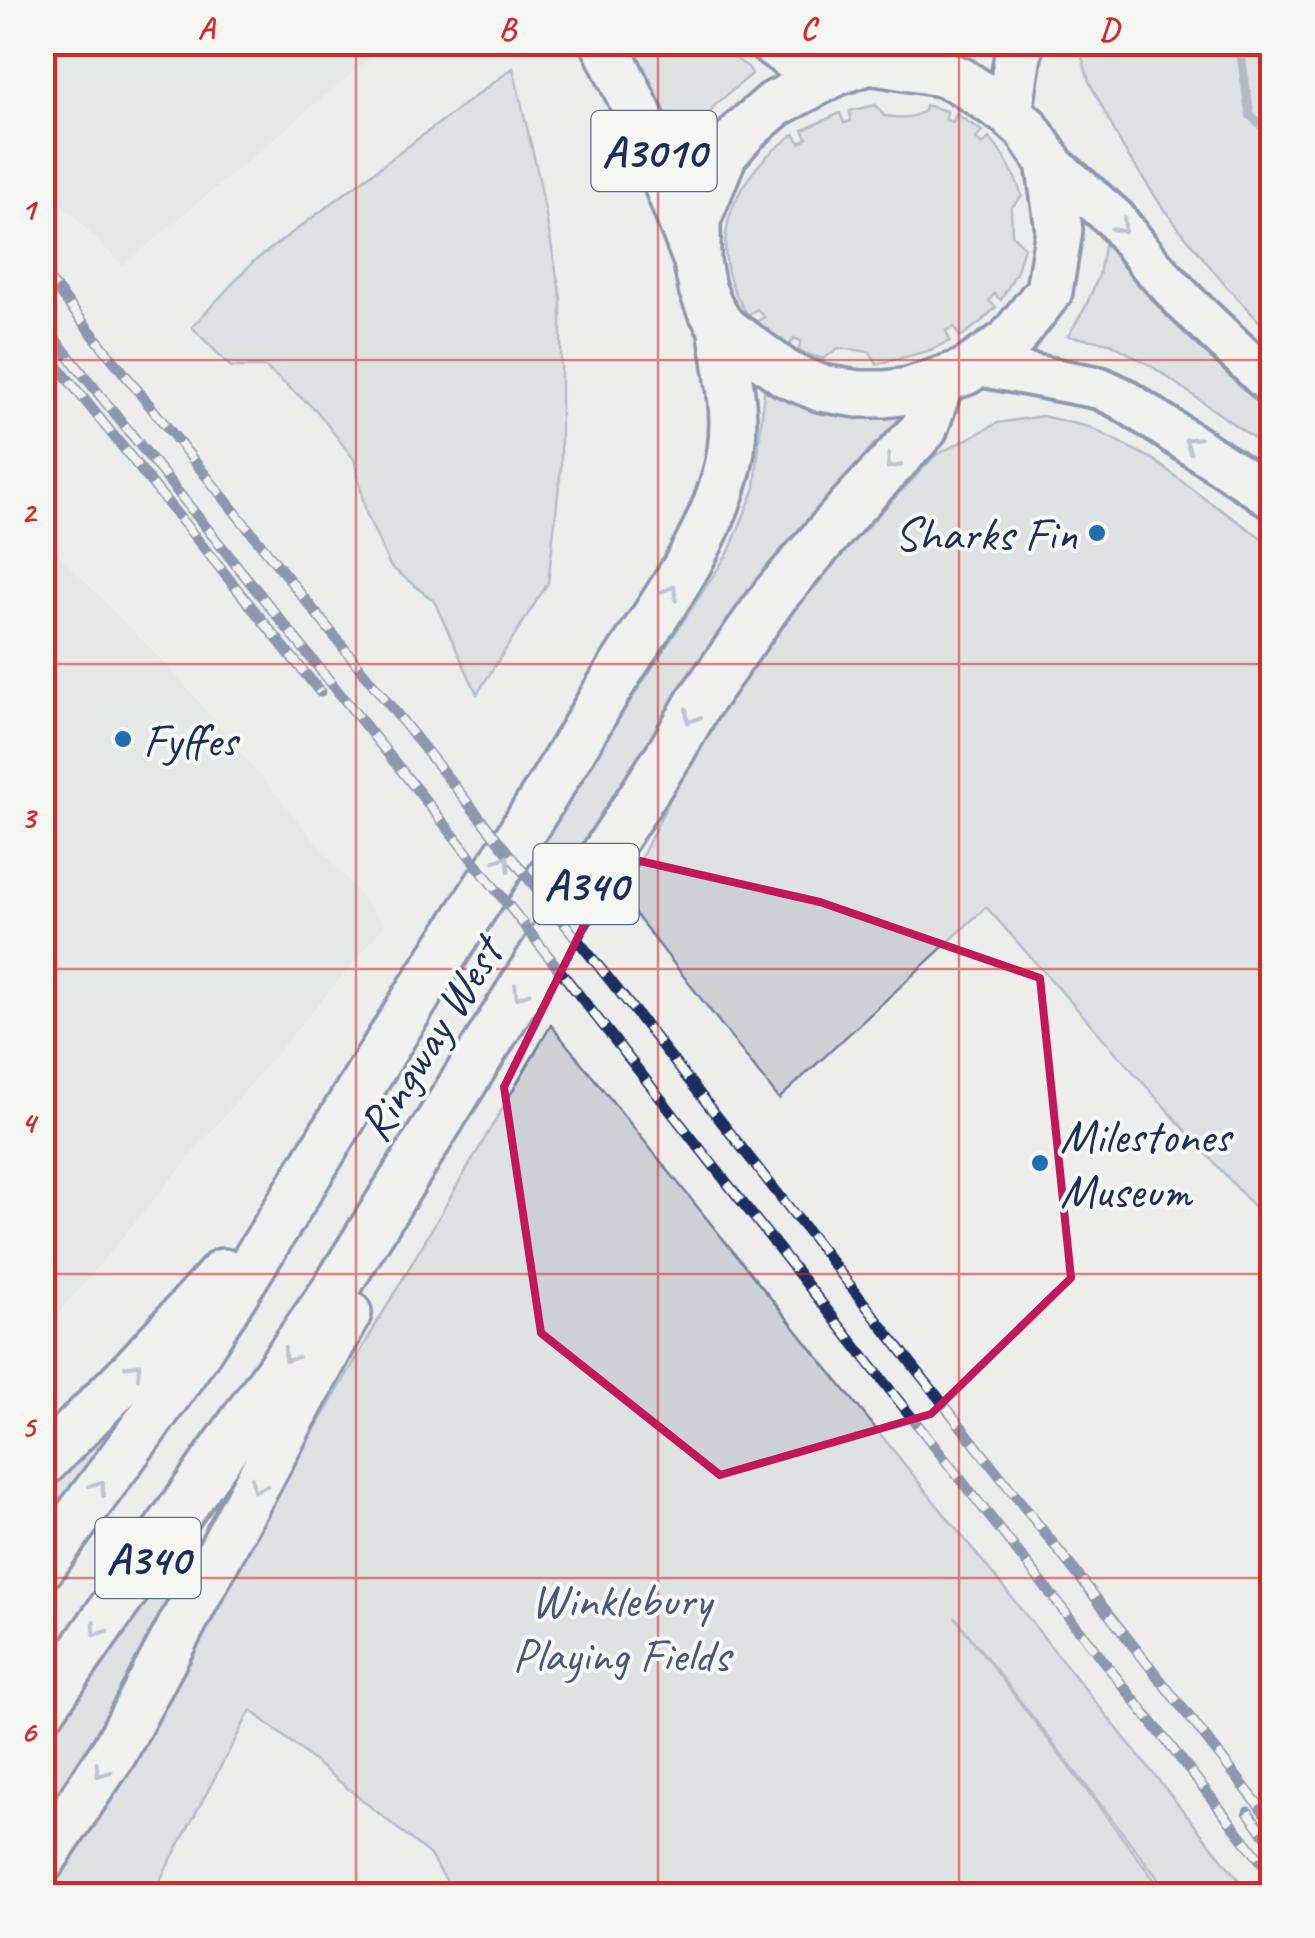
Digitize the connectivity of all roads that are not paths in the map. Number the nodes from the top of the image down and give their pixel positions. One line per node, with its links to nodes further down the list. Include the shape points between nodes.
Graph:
1 (604, 42): 8 (main road, A3010)
2 (771, 42): 5 (main road)
3 (1020, 42): 6 (main road)
4 (882, 52): 5 (main road); 6 (main road, via 960,80)
5 (823, 80): 8 (main road, via 775,104 724,154 697,220)
6 (1010, 113): 7 (main road)
7 (1049, 162): 10 (main road, via 1059,230 1049,291 1010,342); 11 (main road, one-way to 11, via 1115,219 1186,303)
8 (697, 262): 9 (main road)
9 (721, 326): 10 (main road, via 786,374 820,388 884,394); 14 (main road, Ringway West / A340, one-way to 9, via 691,562 732,450 733,394)
10 (960, 373): 12 (main road, one-way to 10, via 1100,388); 13 (main road, Ringway West / A340, one-way to 13, via 924,429 775,595 698,704)
11 (1272, 385)
12 (1272, 497)
13 (480, 1058): 17 (main road, Ringway West / A340, one-way to 17, via 333,1294); 18 (main road, one-way to 18, via 114,1752)
14 (301, 1185): 15 (main road, one-way to 14); 16 (main road, Ringway West / A340, one-way to 14, via 200,1348)
15 (42, 1464)
16 (42, 1566)
17 (42, 1709)
18 (42, 1860)

